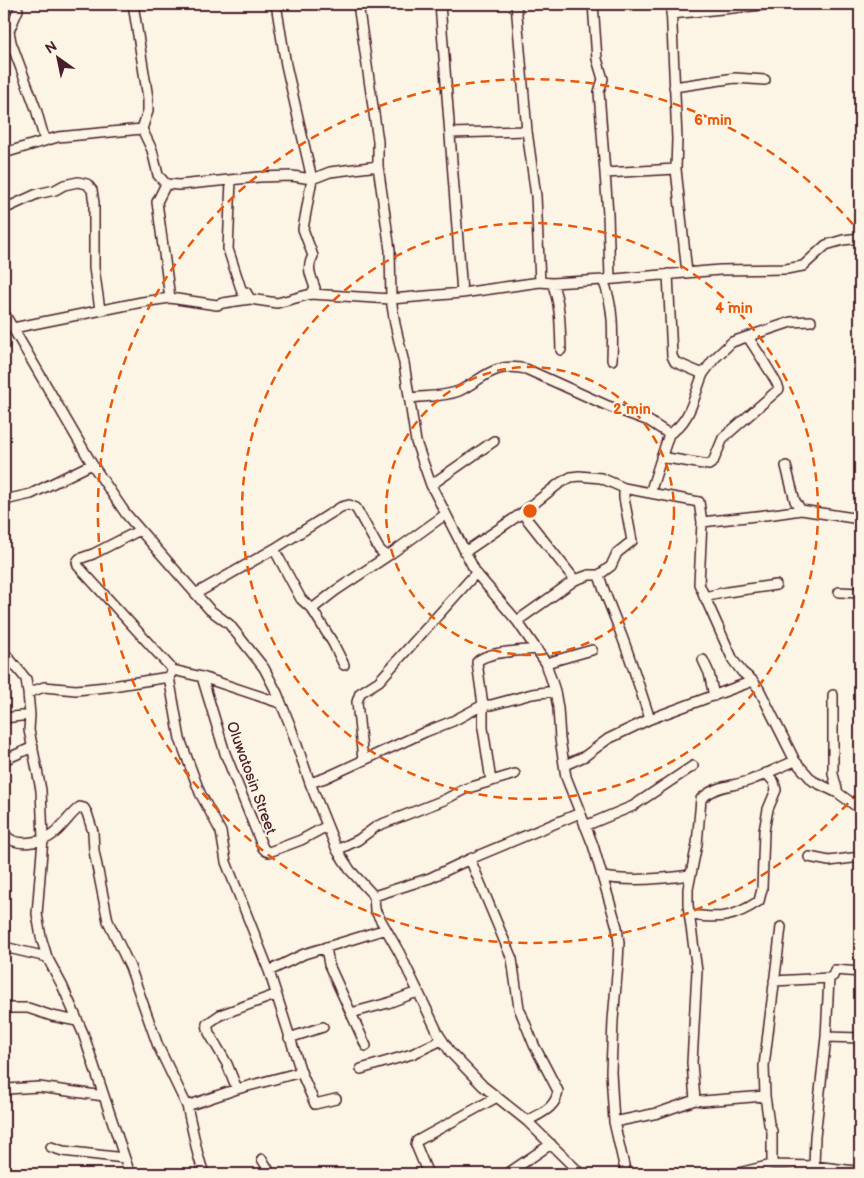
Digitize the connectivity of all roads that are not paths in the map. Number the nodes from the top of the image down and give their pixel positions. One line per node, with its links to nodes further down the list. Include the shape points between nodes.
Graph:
1 (133, 4): 14 (street, via 148,98)
2 (276, 4): 22 (street)
3 (358, 4): 19 (street, via 378,141)
4 (440, 4): 16 (street)
5 (516, 4): 15 (street)
6 (593, 4): 21 (street, via 597,59 603,79 598,92)
7 (671, 4): 10 (street)
8 (763, 5): 10 (street)
9 (18, 10): 11 (street)
10 (671, 14): 13 (street)
11 (6, 31): 17 (street)
12 (765, 80): 13 (street, via 735,78)
13 (674, 87): 20 (street)
14 (142, 129): 17 (street); 24 (street, via 152,150 158,175)
15 (527, 131): 16 (street); 30 (street, via 536,196)
16 (450, 133): 32 (street)
17 (45, 141): 18 (street)
18 (4, 153)
19 (378, 166): 22 (street, via 330,172); 36 (street, via 390,250)
20 (676, 169): 21 (street); 27 (street)
21 (605, 173): 29 (street)
22 (312, 179): 23 (street, via 259,177); 33 (street, via 303,228 314,256 309,263 315,288)
23 (231, 182): 24 (street); 35 (street, via 228,249 242,292 246,292)
24 (166, 184): 34 (street, via 157,202)
25 (4, 209): 37 (street, via 64,185 87,184 92,190 94,203 94,268)
26 (860, 238): 27 (street, via 826,245 802,266)
27 (687, 273): 28 (street)
28 (668, 274): 29 (street); 44 (street, via 672,356 675,362)
29 (606, 280): 31 (street); 43 (street, via 613,313)
30 (540, 282): 31 (street); 32 (street)
31 (552, 283): 42 (street, via 559,309)
32 (462, 293): 36 (street)
33 (311, 294): 35 (street, via 277,303); 36 (street)
34 (170, 298): 35 (street, via 217,305); 37 (street)
35 (250, 299)
36 (391, 299): 45 (street)
37 (100, 310): 40 (street)
38 (4, 313): 40 (street)
39 (811, 321): 41 (street, via 791,322)
40 (14, 328): 49 (street)
41 (748, 337): 44 (street, via 732,342); 48 (street, via 780,389 723,438 709,465)
42 (561, 350)
43 (612, 360)
44 (703, 374): 46 (street, via 688,416)
45 (409, 398): 46 (street, via 445,395 498,369 514,366 649,421); 51 (street, via 416,442)
46 (669, 434): 48 (street)
47 (494, 442): 51 (street)
48 (660, 457): 53 (street)
49 (92, 464): 54 (street); 60 (street)
50 (786, 466): 55 (street, via 795,501)
51 (431, 485): 57 (street)
52 (624, 488): 53 (street); 56 (street, via 601,478 571,477); 65 (street, via 632,541)
53 (650, 494): 59 (street, via 698,501)
54 (4, 504)
55 (801, 510): 58 (street); 59 (street)
56 (522, 513): 62 (street); 66 (street)
57 (446, 514): 62 (street); 63 (street)
58 (860, 518)
59 (702, 522): 71 (street, via 699,584)
60 (140, 530): 69 (street); 80 (street, via 77,562)
61 (274, 549): 63 (street, via 349,505 356,508 379,548); 69 (street); 72 (street, via 301,599)
62 (465, 552): 64 (street)
63 (389, 555): 72 (street)
64 (476, 573): 73 (street); 94 (street, via 379,681 360,693 357,702)
65 (599, 575): 66 (street); 91 (street)
66 (575, 580): 73 (street)
67 (776, 585): 71 (street)
68 (839, 592): 70 (street)
69 (197, 593): 87 (street, via 210,610 229,624 264,668)
70 (860, 593)
71 (704, 597): 82 (street, via 733,660)
72 (312, 609): 79 (street)
73 (516, 621): 74 (street)
74 (537, 649): 78 (street); 88 (street, via 480,658 477,666)
75 (592, 650): 78 (street)
76 (4, 652): 84 (street, via 26,679)
77 (703, 660): 86 (street)
78 (546, 663): 83 (street)
79 (344, 665)
80 (171, 674): 81 (street); 84 (street, via 106,687 76,690 44,687); 122 (street, via 180,739 200,792 221,832 226,862)
81 (202, 677): 87 (street); 105 (street, Oluwatosin Street, via 226,753 263,848 269,852)
82 (753, 681): 86 (street); 95 (street)
83 (555, 691): 88 (street); 96 (street)
84 (28, 693): 89 (street)
85 (833, 695): 102 (street, via 833,774)
86 (714, 696): 91 (street)
87 (280, 703): 101 (street)
88 (483, 705): 94 (street); 100 (street)
89 (30, 715): 90 (street); 92 (street, via 29,730)
90 (4, 718)
91 (650, 719): 96 (street)
92 (34, 747): 93 (street); 108 (street, via 41,790)
93 (4, 760)
94 (363, 760): 101 (street)
95 (795, 761): 98 (street); 102 (street, via 813,781)
96 (565, 765): 104 (street, via 566,777)
97 (693, 766): 106 (street, via 632,806)
98 (766, 772): 113 (street, via 750,781 729,784 707,793 700,799 697,844); 116 (street, via 776,790 764,831 759,901 726,917)
99 (514, 774): 100 (street)
100 (490, 781): 109 (street, via 377,826)
101 (310, 783): 105 (street)
102 (838, 793): 103 (street)
103 (860, 809)
104 (580, 813): 106 (street); 112 (street)
105 (327, 826): 109 (street)
106 (585, 826): 114 (street)
107 (5, 835): 108 (street, via 14,842)
108 (43, 839): 121 (street, via 37,914); 146 (street, via 50,837 74,812 84,808 92,832 108,921 130,967 158,1046)
109 (337, 850): 115 (street)
110 (860, 856): 111 (street, via 830,861)
111 (809, 858)
112 (470, 859): 115 (street, via 430,878); 147 (street, via 512,959 519,1008 558,1091 552,1105)
113 (690, 875): 114 (street); 116 (street)
114 (603, 877): 148 (street, via 619,943 611,1072)
115 (374, 896): 118 (street, via 375,910)
116 (690, 915): 145 (street, via 697,971 692,1063)
117 (781, 927): 125 (street)
118 (386, 929): 120 (street); 126 (street)
119 (4, 947): 121 (street)
120 (326, 947): 122 (street); 129 (street, via 329,965)
121 (47, 957): 130 (street)
122 (269, 971): 127 (street)
123 (860, 972): 124 (street, via 835,970)
124 (829, 978): 125 (street); 132 (street)
125 (774, 982): 142 (street, via 764,1066)
126 (418, 992): 129 (street); 135 (street)
127 (275, 995): 133 (street); 140 (street, via 220,1015 207,1024)
128 (4, 1008): 130 (street, via 28,1008)
129 (351, 1013): 136 (street)
130 (77, 1021): 141 (street)
131 (323, 1027): 133 (street)
132 (826, 1037): 134 (street); 154 (street)
133 (289, 1038): 138 (street)
134 (860, 1038)
135 (442, 1040): 137 (street, via 412,1054); 143 (street, via 451,1053)
136 (366, 1046)
137 (361, 1070)
138 (301, 1072): 140 (street); 144 (street, via 315,1104)
139 (7, 1089): 141 (street, via 39,1087)
140 (237, 1089): 146 (street)
141 (104, 1096): 151 (street)
142 (765, 1096): 145 (street); 153 (street, via 772,1131)
143 (497, 1097): 147 (street); 160 (street, via 417,1141)
144 (336, 1099)
145 (695, 1100): 148 (street, via 658,1113)
146 (187, 1106): 158 (street)
147 (527, 1121): 149 (street)
148 (614, 1122): 163 (street)
149 (550, 1144): 161 (street); 162 (street)
150 (51, 1147): 151 (street)
151 (124, 1158): 157 (street)
152 (262, 1159): 159 (street)
153 (772, 1165): 154 (street); 156 (street)
154 (814, 1166): 155 (street)
155 (860, 1170)
156 (748, 1173): 164 (street)
157 (130, 1174)
158 (204, 1174)
159 (271, 1174)
160 (428, 1174)
161 (507, 1174)
162 (581, 1174)
163 (626, 1174)
164 (734, 1174)

